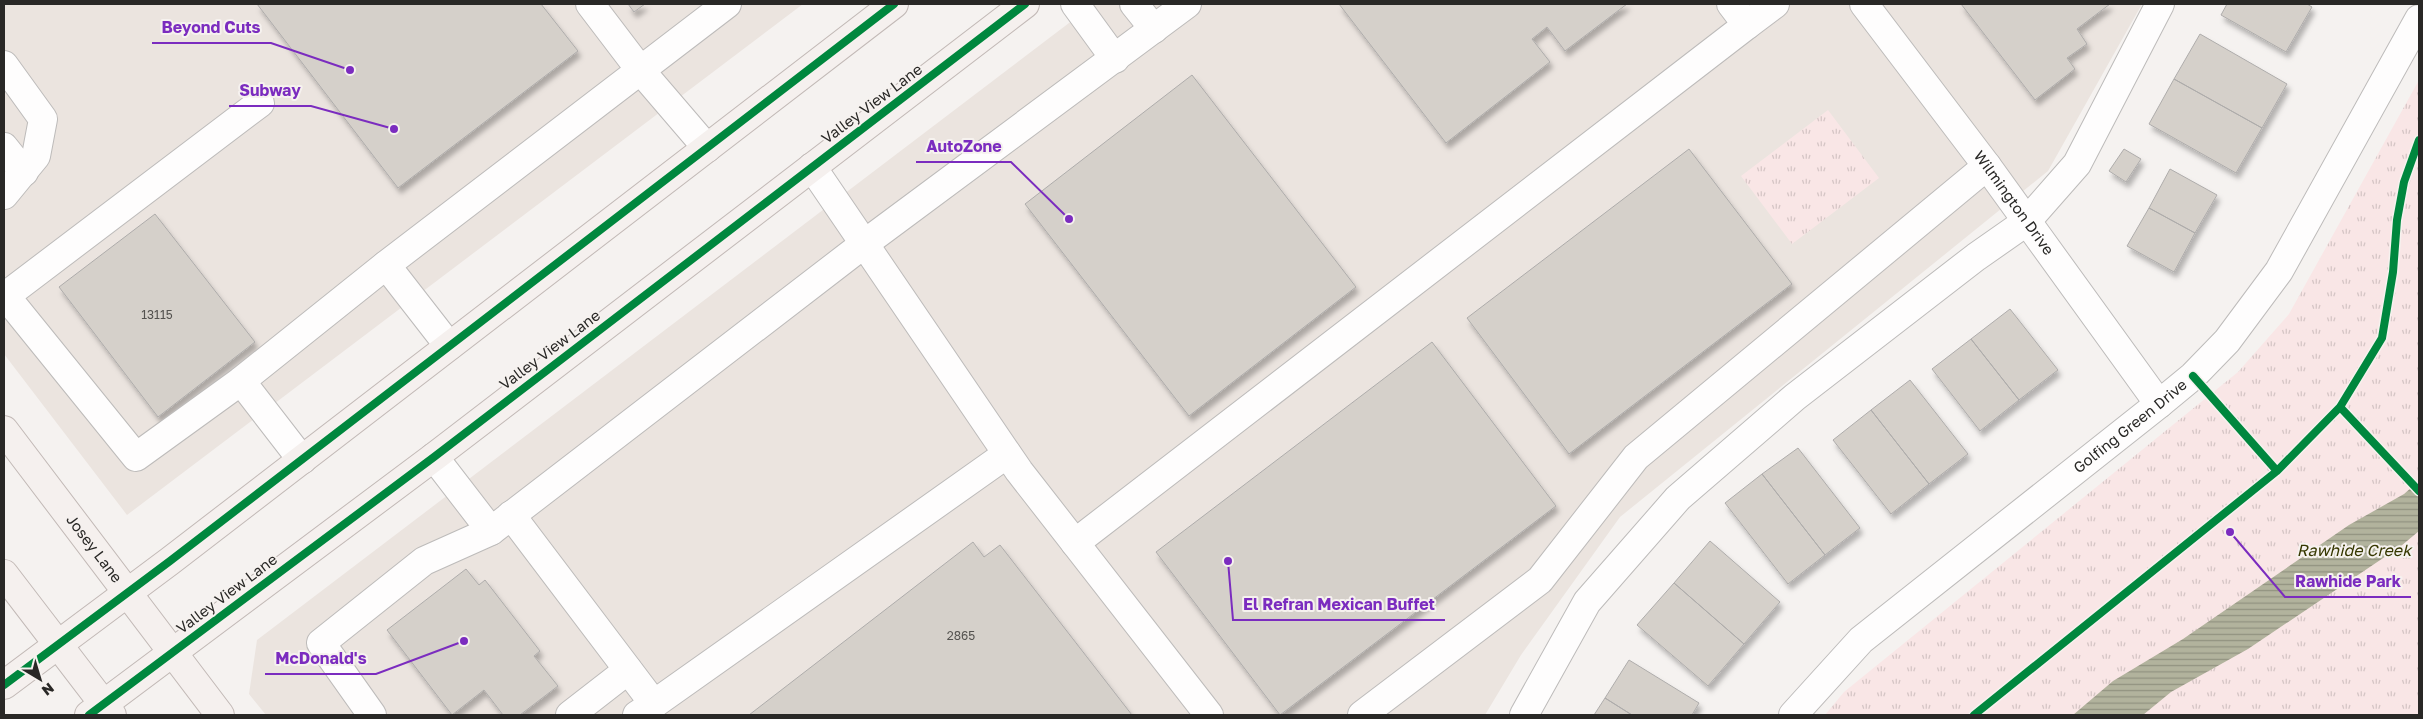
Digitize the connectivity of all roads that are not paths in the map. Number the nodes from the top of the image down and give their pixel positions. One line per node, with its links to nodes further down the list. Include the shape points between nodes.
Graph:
1 (590, 4): 16 (street)
2 (727, 4): 16 (street)
3 (894, 4): 19 (main road)
4 (1025, 4): 21 (main road, Valley View Lane)
5 (1075, 4): 14 (street)
6 (1134, 4): 13 (street)
7 (1187, 4): 13 (street)
8 (1775, 4): 11 (street)
9 (2160, 4): 24 (street, via 2077,164)
10 (1866, 5): 20 (street, Wilmington Drive)
11 (1739, 14): 36 (street)
12 (2419, 19): 30 (street, Golfing Green Drive, via 2279,271 2227,341 2193,376)
13 (1154, 30): 14 (street)
14 (1115, 59): 25 (street)
15 (4, 65): 22 (street, via 44,119 36,156)
16 (641, 71): 19 (street); 26 (street)
17 (260, 103): 27 (street)
18 (4, 148): 22 (street)
19 (707, 148): 28 (main road)
20 (1987, 166): 24 (street, Wilmington Drive); 49 (street, via 1636,457 1540,580)
21 (812, 167): 25 (street); 33 (main road, Valley View Lane)
22 (24, 172): 23 (street)
23 (4, 195)
24 (2026, 222): 30 (street, Wilmington Drive); 50 (street, via 1795,397 1678,498 1588,602)
25 (864, 244): 32 (street); 35 (street)
26 (386, 265): 28 (street); 29 (street)
27 (4, 296): 29 (street, via 136,457)
28 (449, 346): 34 (main road)
29 (242, 381): 34 (street)
30 (2159, 404): 51 (street, Golfing Green Drive, via 1861,640)
31 (4, 430): 38 (main road, Josey Lane)
32 (1007, 454): 36 (street); 43 (street)
33 (434, 457): 35 (street); 40 (main road, Valley View Lane)
34 (302, 460): 38 (main road)
35 (501, 523): 41 (street); 46 (street, via 424,561 321,643)
36 (1075, 543): 48 (street)
37 (4, 574): 39 (main road)
38 (129, 592): 39 (main road); 40 (main road, Josey Lane)
39 (58, 644): 42 (main road); 44 (main road)
40 (172, 651): 44 (main road, Valley View Lane); 45 (main road, Josey Lane)
41 (628, 670): 43 (street); 47 (street)
42 (4, 685)
43 (645, 709)
44 (102, 711)
45 (220, 715)
46 (372, 715)
47 (570, 715)
48 (1209, 715)
49 (1362, 715)
50 (1524, 715)
51 (1793, 715)

